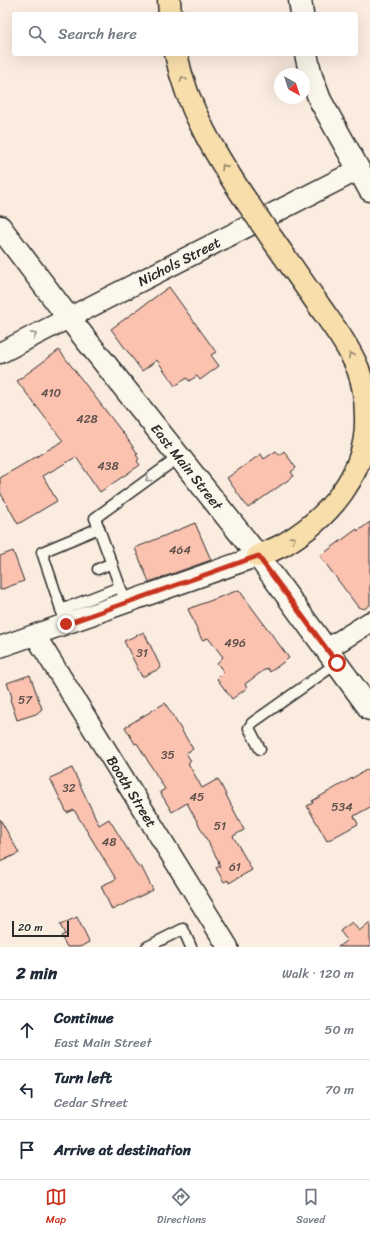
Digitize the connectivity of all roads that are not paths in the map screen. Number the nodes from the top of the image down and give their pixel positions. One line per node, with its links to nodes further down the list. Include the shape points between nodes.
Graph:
1 (169, 0): 3 (highway)
2 (300, 0): 4 (main road)
3 (170, 12)
4 (302, 12)
5 (176, 56): 14 (highway, one-way to 5, bridge, via 299,535 330,509 342,494 353,477 365,442 366,405 358,370 350,354 245,199 210,142 191,103)
6 (306, 56): 7 (main road, via 320,100)
7 (358, 170): 8 (main road); 10 (street, Nichols Street)
8 (370, 190)
9 (0, 228): 10 (main road, East Main Street)
10 (68, 318): 11 (street, Nichols Street, one-way to 10); 12 (main road, East Main Street)
11 (0, 353)
12 (179, 456): 13 (lane, one-way to 13, via 95,518); 14 (main road, East Main Street)
13 (99, 528): 15 (lane); 18 (lane, via 42,552 58,584)
14 (258, 556): 17 (street); 22 (main road, East Main Street)
15 (112, 563): 16 (lane); 17 (lane)
16 (98, 568)
17 (123, 595): 18 (street)
18 (64, 617): 20 (street)
19 (370, 622): 22 (street)
20 (36, 635): 21 (street); 27 (street, Booth Street)
21 (0, 647)
22 (332, 656): 23 (main road, East Main Street); 24 (lane, via 252,723 249,728)
23 (370, 709)
24 (260, 749)
25 (147, 947): 26 (lane, via 182,929)
26 (192, 947)
27 (228, 947)

